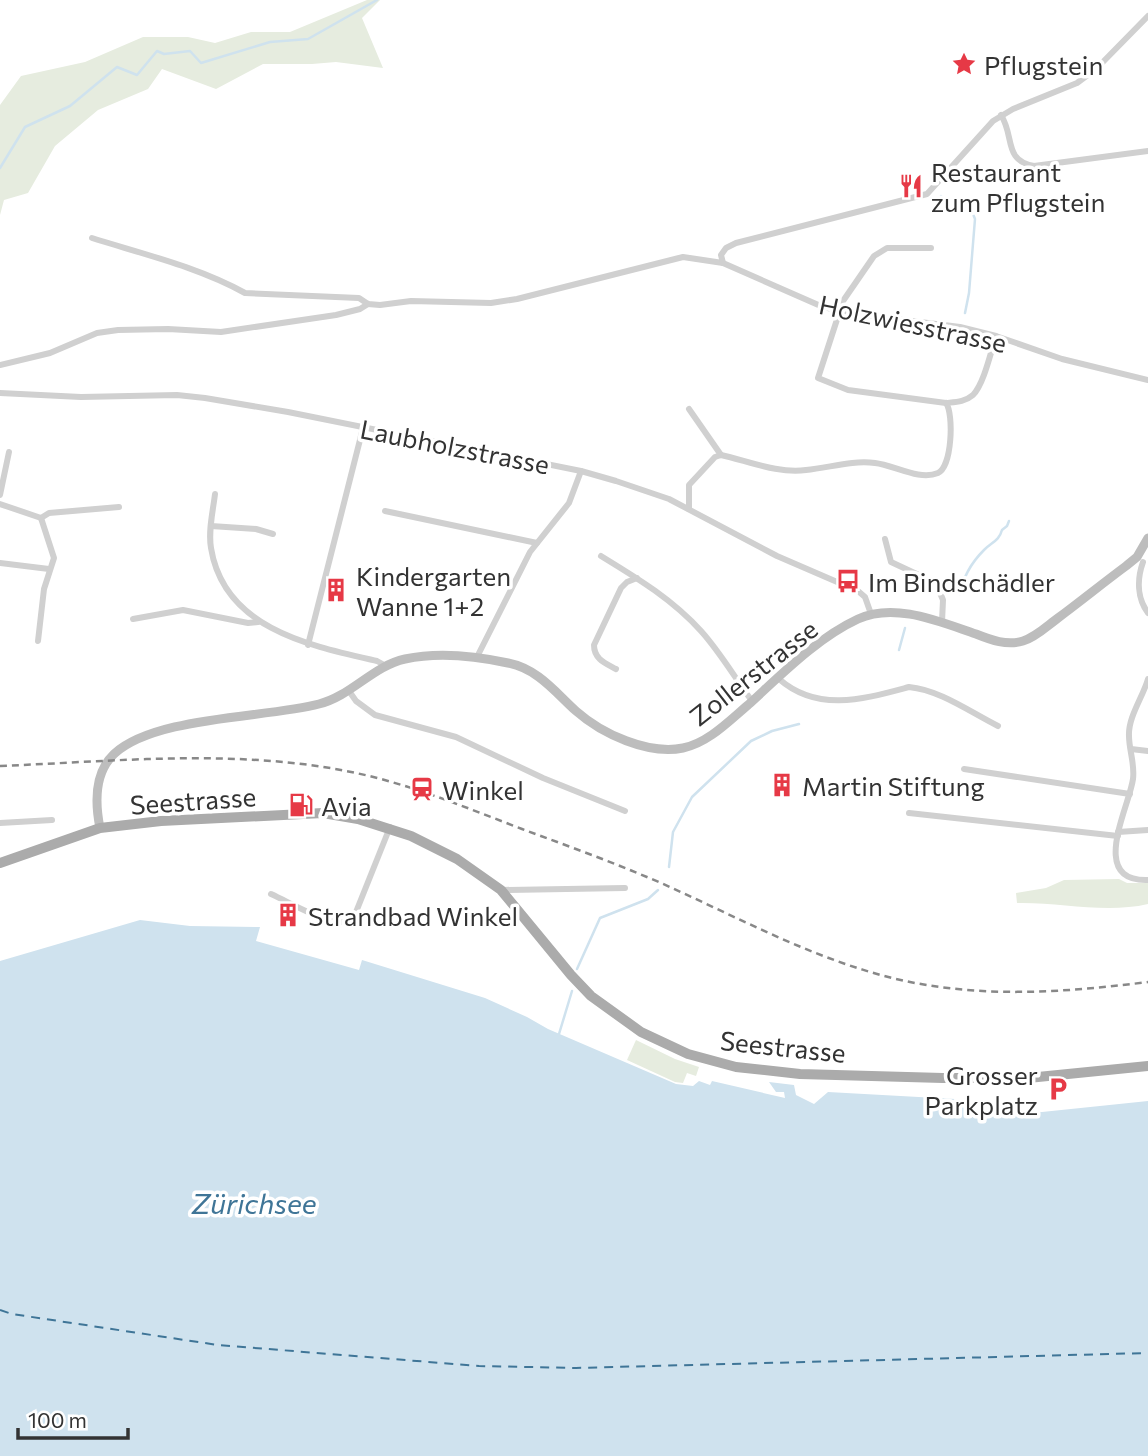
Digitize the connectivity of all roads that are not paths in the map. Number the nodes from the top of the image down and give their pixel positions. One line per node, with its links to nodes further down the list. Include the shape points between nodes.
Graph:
1 (1148, 16): 2 (street, via 1077,83)
2 (1001, 115): 3 (street, via 1012,152 1024,164); 6 (street, via 923,197 736,243 721,255)
3 (1148, 151)
4 (92, 238): 7 (street, via 229,283 244,293 359,298)
5 (931, 248): 8 (street, via 887,248 876,254 843,301)
6 (723, 264): 7 (street, Holzwiesstrasse, via 679,257 491,303); 8 (street, Holzwiesstrasse)
7 (368, 304): 10 (street, via 336,315 221,331 97,333 50,353)
8 (841, 311): 9 (street, Holzwiesstrasse); 13 (street, via 818,379 848,390)
9 (996, 336): 11 (street, Holzwiesstrasse, via 1062,359); 13 (street, via 979,386 962,401)
10 (0, 365)
11 (1148, 380)
12 (0, 393): 15 (street, Laubholzstrasse, via 205,398)
13 (946, 403): 17 (street, via 950,441 946,466 936,474 865,462 786,470)
14 (689, 409): 17 (street)
15 (363, 428): 18 (street, Laubholzstrasse); 42 (street)
16 (9, 453): 20 (street)
17 (722, 455): 23 (street, via 692,481)
18 (581, 471): 23 (street, Laubholzstrasse); 30 (street, via 569,503)
19 (215, 494): 26 (street)
20 (0, 495)
21 (0, 505): 25 (street)
22 (119, 507): 25 (street, via 49,513)
23 (689, 509): 37 (street, Laubholzstrasse, via 777,556 858,591)
24 (385, 511): 30 (street)
25 (41, 518): 34 (street, via 54,558)
26 (211, 526): 27 (street); 39 (street, via 219,577)
27 (273, 534)
28 (1148, 538): 32 (street)
29 (885, 539): 40 (street, via 891,562 936,583)
30 (537, 543): 43 (street)
31 (601, 556): 35 (street)
32 (1142, 561): 36 (street, via 1139,591); 40 (street, Zollerstrasse, via 1021,642 997,642)
33 (0, 563): 34 (street)
34 (49, 569): 41 (street)
35 (637, 578): 45 (street, via 621,588 594,645 600,660); 49 (street, via 679,608 702,632)
36 (1148, 613)
37 (871, 614): 40 (street, Zollerstrasse, via 909,614); 46 (street, Zollerstrasse, via 815,647)
38 (133, 619): 39 (street, via 183,610)
39 (258, 622): 42 (street)
40 (946, 624)
41 (38, 642)
42 (308, 645): 44 (street)
43 (477, 657): 44 (street, Zollerstrasse, via 419,657); 49 (street, Zollerstrasse, via 530,671 604,731 661,750 684,748 709,737)
44 (386, 666): 48 (street, Zollerstrasse)
45 (616, 669)
46 (779, 679): 49 (street, Zollerstrasse); 50 (street, via 788,687 828,701 918,688)
47 (1148, 679): 51 (street, via 1132,719)
48 (349, 691): 55 (street, via 374,715 456,737); 60 (street, Zollerstrasse, via 322,704 192,724 122,747 102,773 96,807)
49 (752, 701)
50 (998, 726)
51 (1131, 749): 52 (street); 54 (street, via 1134,776)
52 (1148, 751)
53 (964, 769): 54 (street)
54 (1130, 794): 62 (street)
55 (625, 811)
56 (909, 813): 62 (street)
57 (52, 820): 58 (street)
58 (0, 823)
59 (390, 827): 60 (main road, Seestrasse, via 323,813); 66 (main road, Seestrasse, via 457,859); 67 (street, via 352,922 316,915)
60 (100, 828): 63 (main road, Seestrasse)
61 (1148, 830): 62 (street)
62 (1118, 834): 64 (street, via 1120,870 1137,880)
63 (0, 863)
64 (1148, 880)
65 (625, 888): 66 (street)
66 (501, 890): 68 (main road, Seestrasse, via 571,975 604,1007 652,1039 710,1061 800,1074 975,1079)
67 (271, 894)
68 (1148, 1066)

